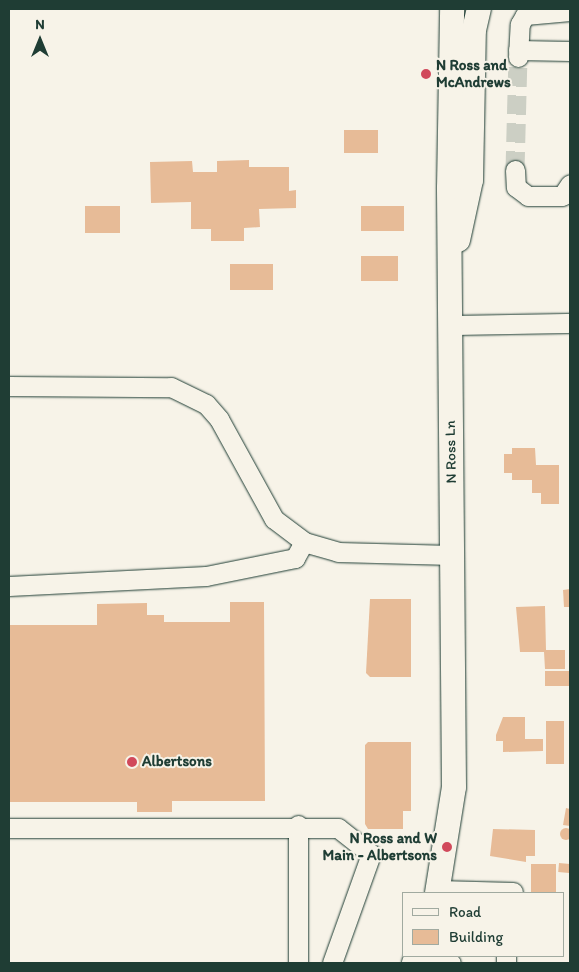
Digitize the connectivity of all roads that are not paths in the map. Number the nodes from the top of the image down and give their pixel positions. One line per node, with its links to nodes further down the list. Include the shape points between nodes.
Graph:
1 (452, 9): 7 (main road, N Ross Ln)
2 (479, 9): 7 (main road, via 474,30 471,180)
3 (570, 11): 4 (street, via 525,15 520,24 518,54)
4 (570, 51)
5 (515, 170): 6 (street, via 516,187 528,196 562,196)
6 (570, 184)
7 (450, 281): 9 (main road, N Ross Ln)
8 (570, 323): 9 (street)
9 (450, 325): 12 (main road, N Ross Ln)
10 (9, 386): 11 (street, via 150,386 189,394 219,419 274,519)
11 (304, 542): 12 (street, via 338,552); 13 (street, via 295,558 206,576)
12 (452, 555): 16 (main road, N Ross Ln, via 454,787)
13 (9, 586)
14 (298, 825): 15 (street); 19 (street); 20 (street, via 338,828 371,854)
15 (9, 828)
16 (437, 892): 17 (street)
17 (513, 892)
18 (435, 957): 21 (street)
19 (298, 963)
20 (332, 963)
21 (451, 963)

